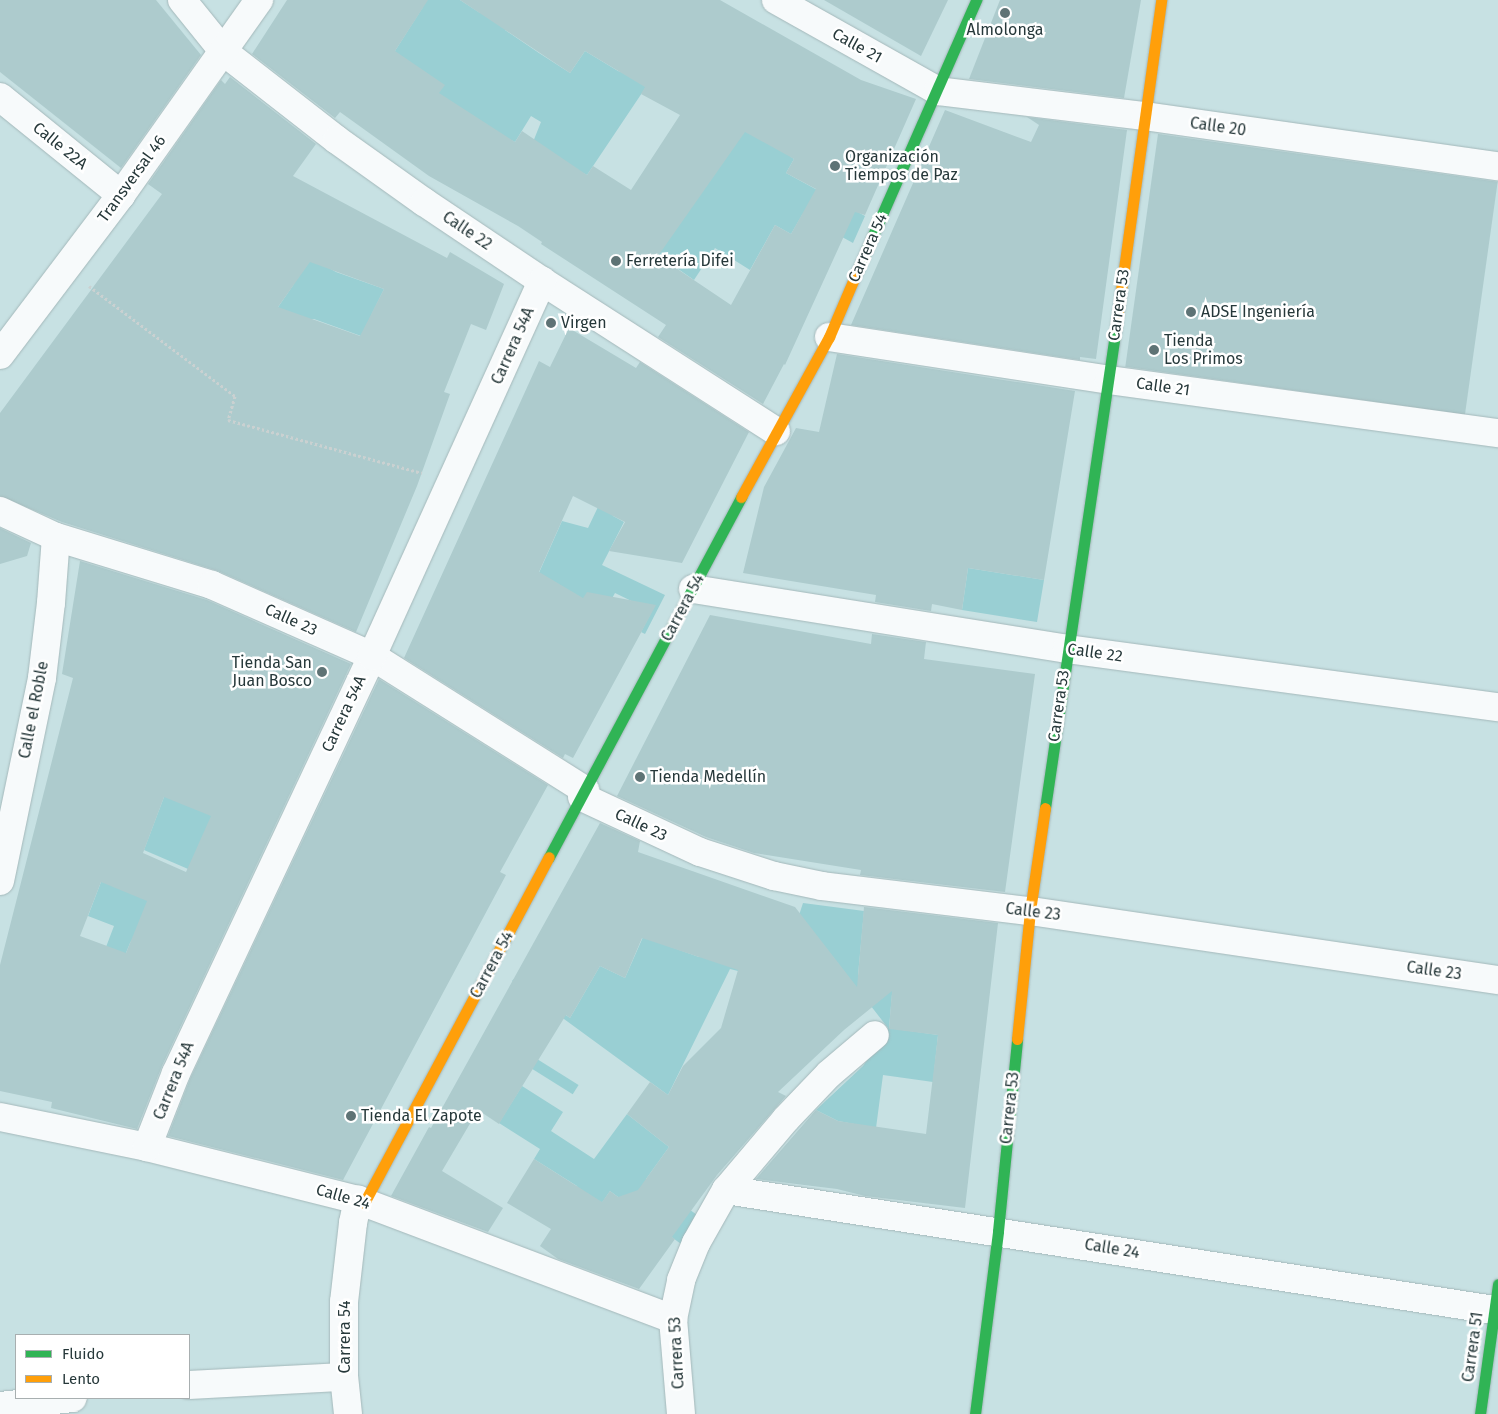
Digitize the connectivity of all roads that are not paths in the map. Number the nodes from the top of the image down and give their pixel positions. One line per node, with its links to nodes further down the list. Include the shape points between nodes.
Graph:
1 (182, 0): 6 (street, Calle 22)
2 (259, 0): 6 (street, Transversal 46)
3 (776, 0): 7 (street, Calle 21)
4 (976, 0): 7 (street, Carrera 54)
5 (1161, 0): 9 (street, Carrera 53)
6 (224, 52): 11 (street, Transversal 46); 12 (street, Calle 22, via 424,202)
7 (938, 91): 9 (street, Calle 20); 13 (street, Carrera 54)
8 (0, 97): 11 (street, Calle 22A)
9 (1145, 116): 10 (street, Calle 20); 15 (street, Carrera 53)
10 (1498, 166)
11 (121, 194): 14 (street, Transversal 46)
12 (542, 281): 16 (street, Calle 22); 22 (street, Carrera 54A)
13 (829, 337): 15 (street, Calle 21); 16 (street, Carrera 54)
14 (0, 355)
15 (1109, 380): 17 (street, Calle 21); 21 (street, Carrera 53)
16 (776, 431): 20 (street, Carrera 54)
17 (1498, 433)
18 (0, 511): 19 (street, Calle 23)
19 (56, 538): 22 (street, Calle 23, via 212,585); 25 (street, Calle el Roble, via 42,678)
20 (693, 589): 21 (street, Calle 22); 24 (street, Carrera 54)
21 (1067, 649): 23 (street, Calle 22); 26 (street, Carrera 53)
22 (372, 656): 24 (street, Calle 23); 30 (street, Carrera 54A, via 196,1028)
23 (1498, 707)
24 (584, 794): 26 (street, Calle 23, via 700,852 774,876 885,895); 32 (street, Carrera 54)
25 (0, 881)
26 (1030, 911): 27 (street, Calle 23); 33 (street, Carrera 53)
27 (1498, 980)
28 (875, 1035): 31 (street, Carrera 53, via 823,1080)
29 (0, 1117): 30 (street, Calle 24)
30 (147, 1147): 32 (street, Calle 24)
31 (726, 1190): 33 (street, Calle 24); 35 (street, Carrera 53, via 688,1261)
32 (361, 1201): 35 (street, Calle 24); 36 (street, Carrera 54, via 353,1223 344,1302)
33 (998, 1231): 34 (street, Calle 24); 42 (street, Carrera 53)
34 (1497, 1301): 43 (street, Carrera 51)
35 (673, 1319): 41 (street, Carrera 53)
36 (344, 1377): 37 (street); 40 (street, Carrera 54)
37 (190, 1386)
38 (64, 1399): 39 (street)
39 (0, 1406)
40 (348, 1414)
41 (681, 1414)
42 (975, 1414)
43 (1480, 1414)

